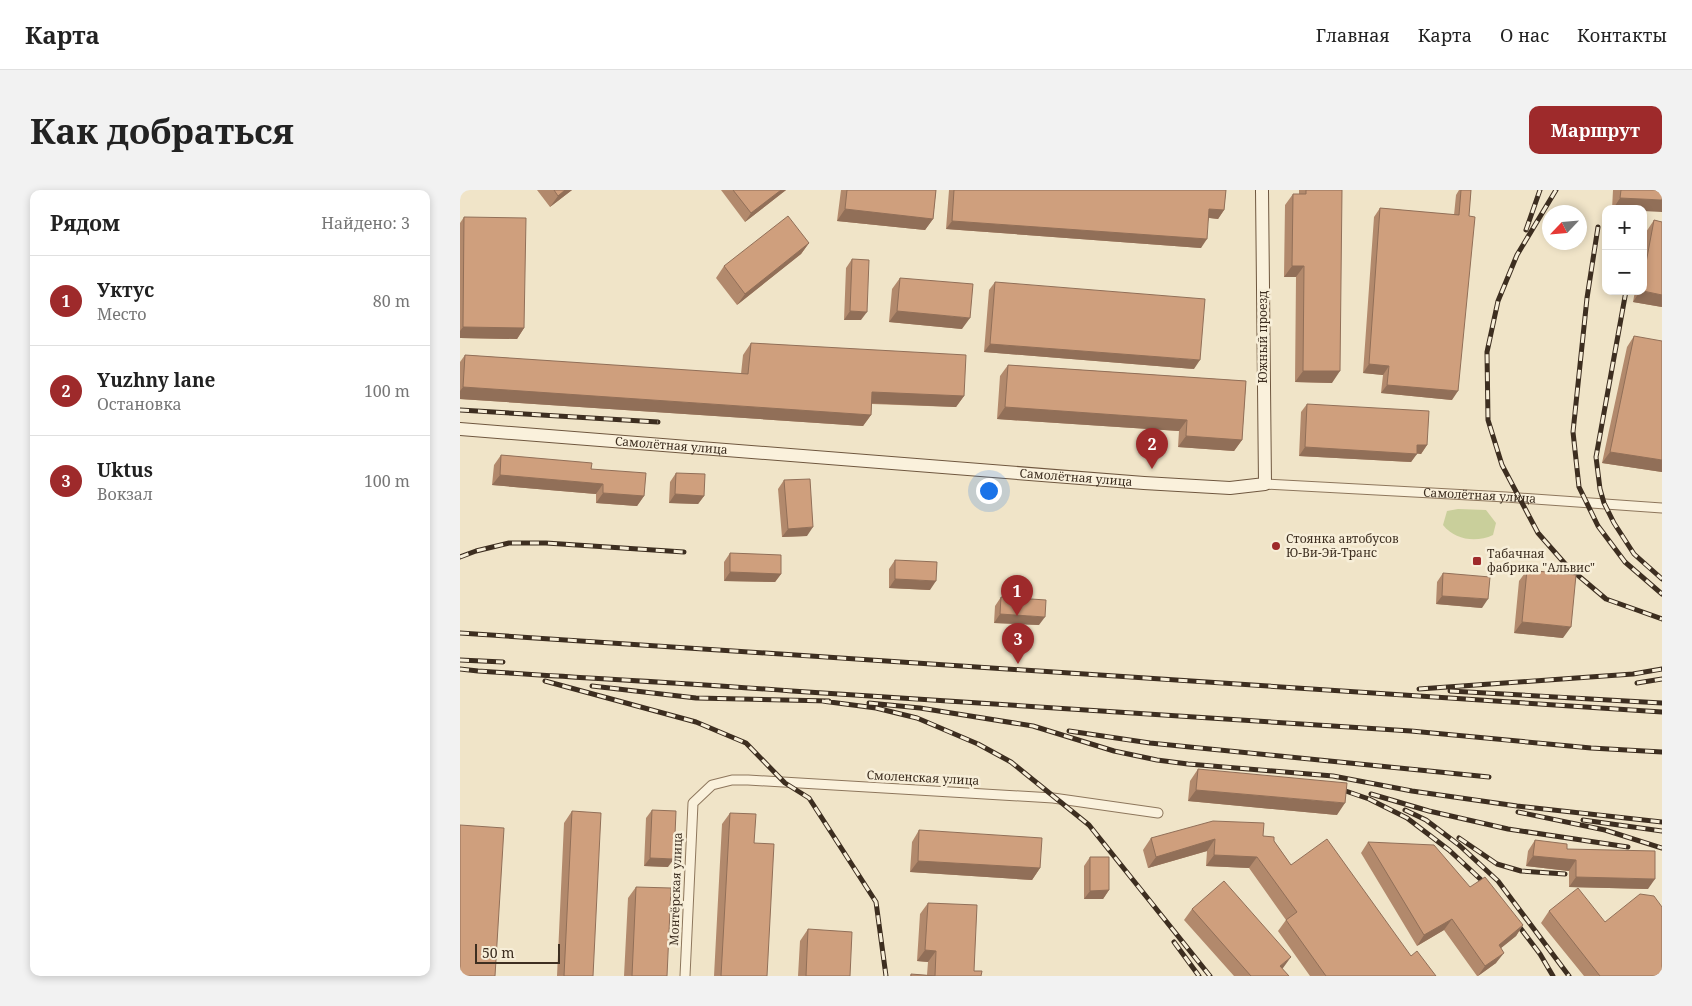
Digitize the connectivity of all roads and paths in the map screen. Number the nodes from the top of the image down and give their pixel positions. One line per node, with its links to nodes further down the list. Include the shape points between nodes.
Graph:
1 (1262, 190): 3 (main road, Южный проезд)
2 (460, 429): 3 (main road, Самолётная улица, via 1144,483 1230,488)
3 (1265, 484): 4 (street, Самолётная улица)
4 (1662, 508)
5 (693, 803): 6 (street, Смоленская улица, via 712,785 748,780 1053,798); 7 (street, Монтёрская улица)
6 (1158, 813)
7 (685, 976)

